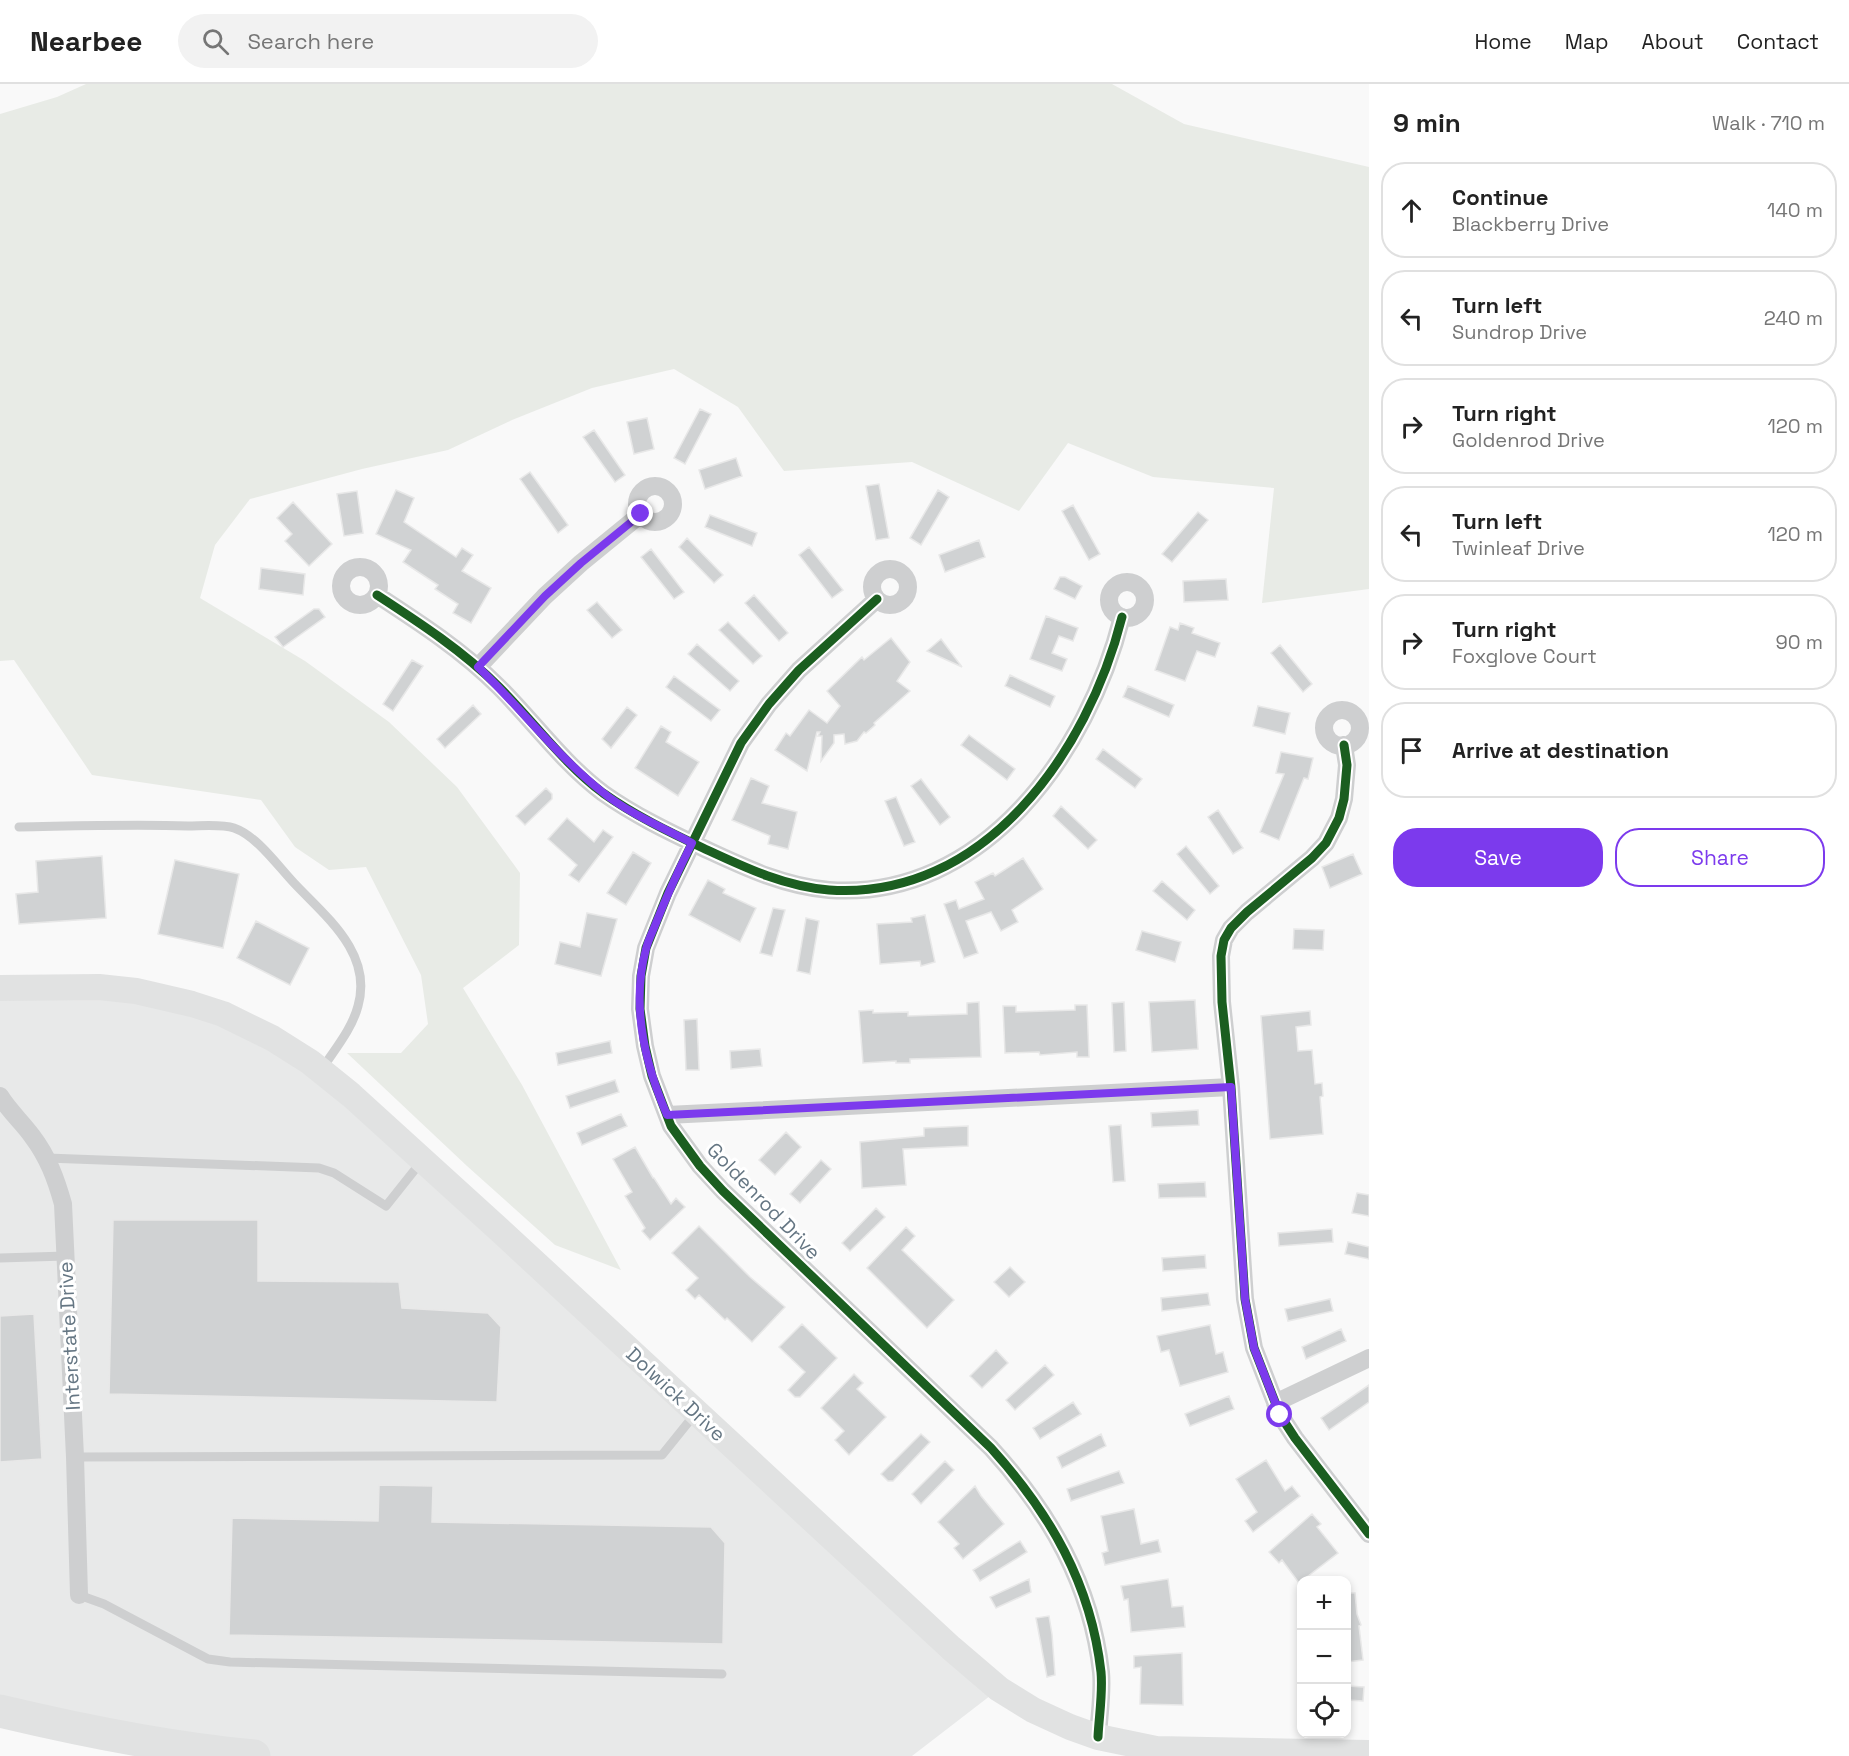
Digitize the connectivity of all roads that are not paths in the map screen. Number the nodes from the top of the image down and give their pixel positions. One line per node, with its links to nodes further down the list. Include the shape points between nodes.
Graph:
1 (641, 514): 5 (street, via 545,596)
2 (377, 595): 5 (street)
3 (877, 599): 8 (street, Goldenrod Drive, via 799,670 769,704 741,744)
4 (1122, 617): 8 (street, via 1095,696 1071,743 1006,823 961,859 913,881 881,889 827,890 785,883)
5 (478, 667): 8 (street, via 556,750 601,791)
6 (1344, 745): 11 (street, via 1344,799 1326,843 1247,912 1224,940 1222,1002)
7 (19, 827): 10 (lane, via 222,827 251,837 336,927 350,944 358,966 358,1005 350,1026)
8 (692, 843): 13 (street, Goldenrod Drive, via 646,948 641,976 645,1046)
9 (0, 988): 10 (main road, Dolwick Drive, via 99,987 192,1004 272,1038)
10 (321, 1071): 15 (main road, Dolwick Drive)
11 (1231, 1087): 13 (street); 19 (street, via 1245,1299 1254,1348)
12 (0, 1096): 14 (street, Interstate Drive)
13 (667, 1115): 26 (street, Goldenrod Drive, via 700,1166 723,1191 991,1448 1039,1507 1065,1549 1091,1623 1101,1674)
14 (46, 1158): 15 (lane, via 319,1168 334,1173 386,1206); 16 (street, Interstate Drive, via 63,1204)
15 (423, 1160): 20 (main road, Dolwick Drive)
16 (66, 1256): 17 (lane); 21 (street, Interstate Drive)
17 (0, 1258)
18 (1369, 1358): 19 (street)
19 (1275, 1403): 22 (street, via 1295,1438)
20 (696, 1412): 21 (lane, via 662,1455); 26 (main road, Dolwick Drive, via 999,1689 1033,1710)
21 (75, 1457): 23 (street, Interstate Drive)
22 (1369, 1534)
23 (79, 1596): 24 (lane, via 104,1604 208,1659 230,1662)
24 (722, 1674)
25 (0, 1711): 28 (highway, via 122,1737)
26 (1098, 1737): 27 (main road, Dolwick Drive, via 1156,1749)
27 (1369, 1753)
28 (254, 1756)

